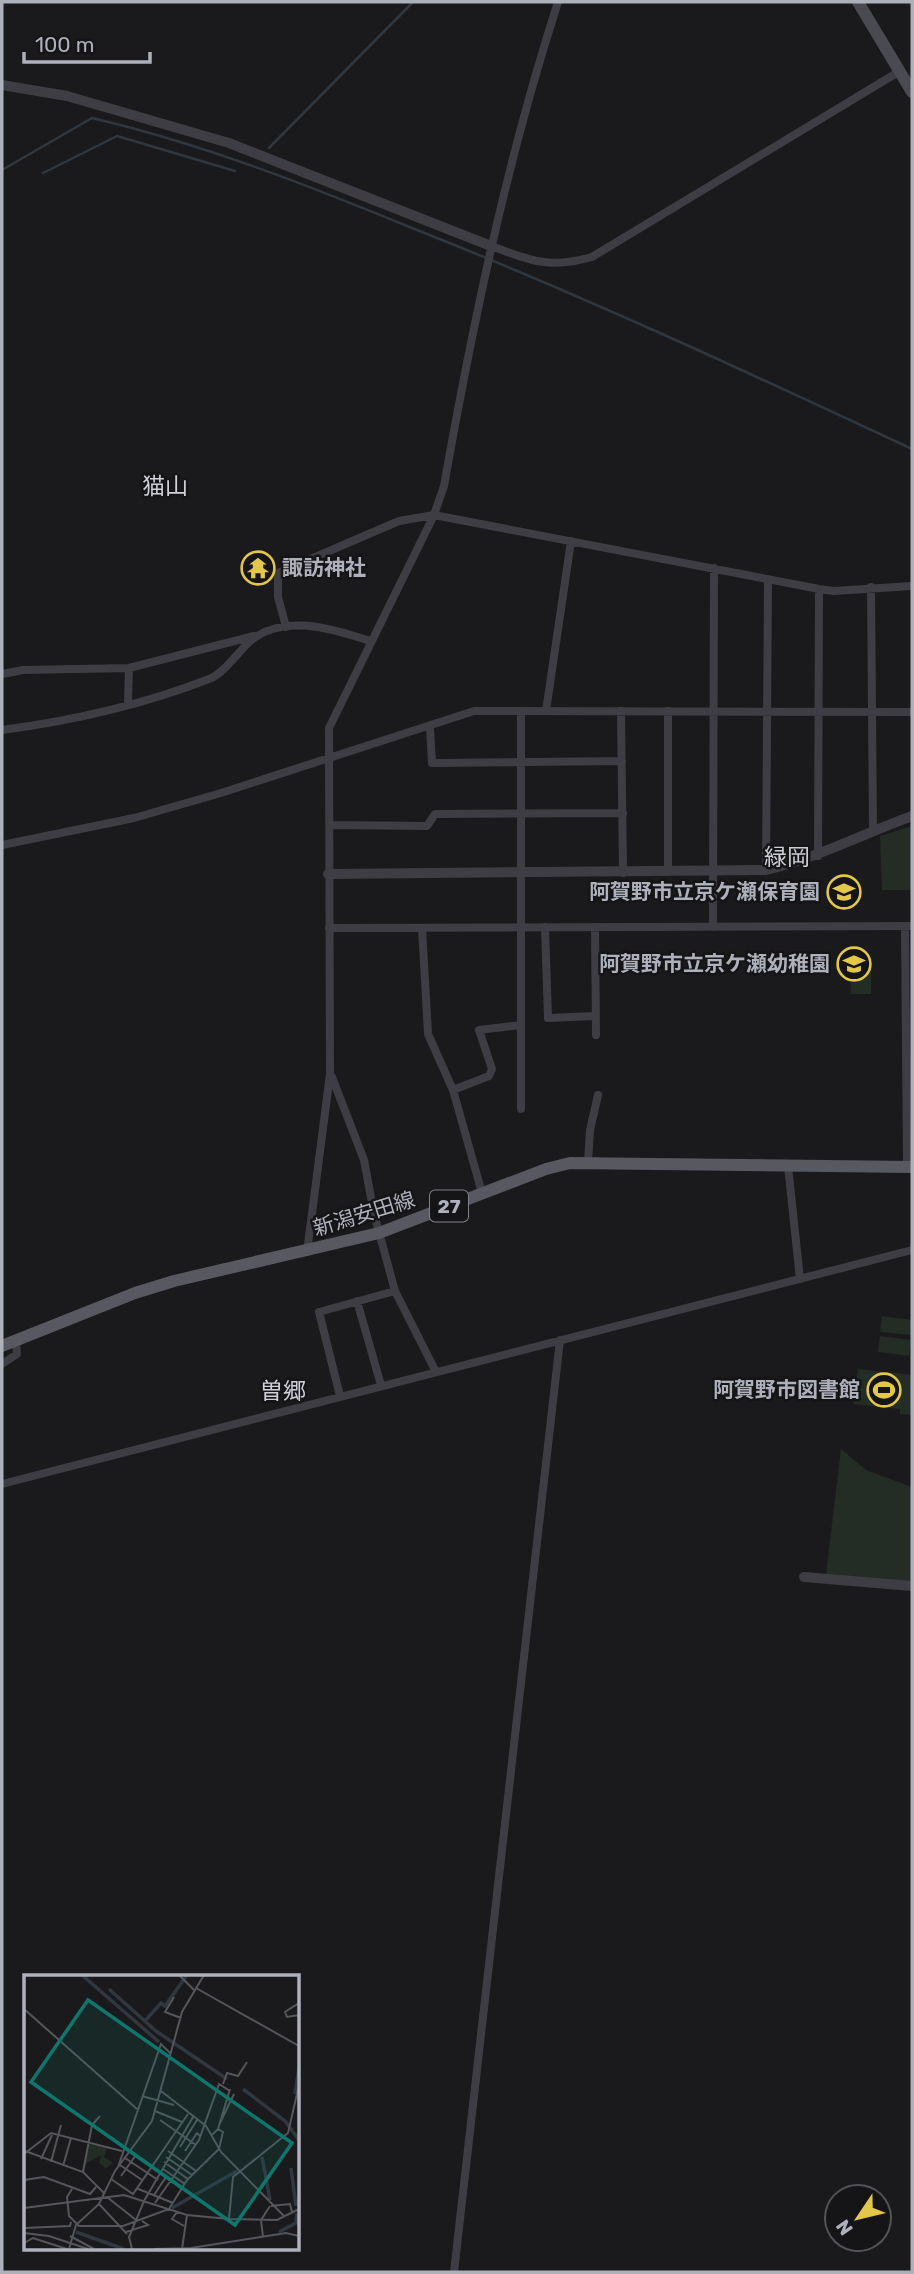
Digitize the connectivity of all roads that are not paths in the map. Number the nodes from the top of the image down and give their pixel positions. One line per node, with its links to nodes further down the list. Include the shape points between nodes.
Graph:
1 (558, 2): 6 (street, via 524,110)
2 (858, 2): 3 (main road)
3 (900, 71): 5 (main road); 6 (street, via 592,257 567,264 535,262)
4 (2, 85): 6 (street, via 66,96 229,143)
5 (912, 92)
6 (491, 246): 7 (street, via 444,486)
7 (433, 515): 8 (street); 14 (street, via 399,521 278,573 278,597); 16 (street)
8 (571, 541): 9 (street); 21 (street)
9 (714, 568): 10 (street); 25 (street)
10 (768, 580): 13 (street); 26 (street)
11 (912, 586): 12 (street)
12 (871, 587): 13 (street); 27 (street)
13 (819, 589): 23 (street)
14 (286, 626): 15 (street); 16 (street, via 313,626)
15 (256, 636): 17 (street); 19 (street, via 212,678)
16 (370, 641): 31 (street, via 330,728)
17 (129, 668): 18 (street); 19 (street)
18 (2, 674)
19 (128, 703): 30 (street, via 88,716)
20 (668, 710): 22 (street); 25 (street); 42 (street)
21 (546, 711): 22 (street); 24 (street)
22 (621, 711): 32 (street)
23 (819, 711): 26 (street); 27 (street); 40 (street)
24 (521, 712): 29 (street, via 474,711); 33 (street)
25 (716, 712): 26 (street); 43 (street)
26 (768, 712): 41 (street)
27 (870, 712): 28 (street); 38 (street)
28 (912, 712)
29 (430, 728): 31 (street); 33 (street, via 432,763)
30 (2, 730)
31 (328, 759): 37 (street); 39 (street, via 134,818)
32 (622, 761): 33 (street); 35 (street)
33 (521, 762): 34 (street)
34 (521, 813): 35 (street); 37 (street, via 435,814 427,826); 46 (street)
35 (623, 813): 44 (street)
36 (912, 816): 38 (street)
37 (330, 825): 45 (street)
38 (873, 830): 40 (street)
39 (2, 845)
40 (818, 856): 41 (street)
41 (766, 870): 43 (street)
42 (668, 872): 43 (street); 44 (street)
43 (714, 872): 49 (street)
44 (623, 873): 46 (street)
45 (328, 874): 46 (street); 50 (street)
46 (521, 874): 52 (street)
47 (909, 926): 49 (street); 54 (street)
48 (595, 927): 49 (street); 53 (street); 55 (street)
49 (713, 927)
50 (329, 928): 51 (street); 59 (street)
51 (422, 928): 52 (street); 60 (street, via 428,1034)
52 (521, 928): 53 (street); 56 (street)
53 (545, 928): 55 (street, via 548,1018)
54 (909, 986): 58 (street)
55 (594, 1016): 57 (street)
56 (521, 1026): 60 (street, via 479,1030 492,1069 489,1076); 63 (street)
57 (596, 1035)
58 (909, 1047): 62 (street)
59 (330, 1074): 68 (street, via 365,1160); 70 (street)
60 (453, 1090): 67 (street)
61 (598, 1096): 64 (street)
62 (909, 1105): 66 (street)
63 (521, 1109)
64 (588, 1162): 65 (main road, 新潟安田線 / 27); 67 (main road, 新潟安田線 / 27, via 546,1169)
65 (788, 1166): 66 (main road, 新潟安田線 / 27); 71 (street)
66 (909, 1167)
67 (482, 1193): 68 (main road, 新潟安田線 / 27)
68 (379, 1233): 70 (main road, 新潟安田線 / 27); 72 (street)
69 (912, 1251): 71 (street)
70 (307, 1252): 75 (main road, 新潟安田線 / 27, via 174,1281)
71 (800, 1279): 74 (street)
72 (395, 1291): 73 (street); 78 (street)
73 (357, 1301): 79 (street); 80 (street, via 318,1312)
74 (560, 1340): 78 (street); 84 (street)
75 (16, 1341): 76 (main road, 新潟安田線 / 27); 77 (street, via 17,1354)
76 (2, 1346)
77 (2, 1364)
78 (436, 1372): 79 (street)
79 (382, 1385): 80 (street)
80 (340, 1396): 81 (street)
81 (2, 1484)
82 (804, 1577): 83 (street)
83 (912, 1586)
84 (454, 2272)

